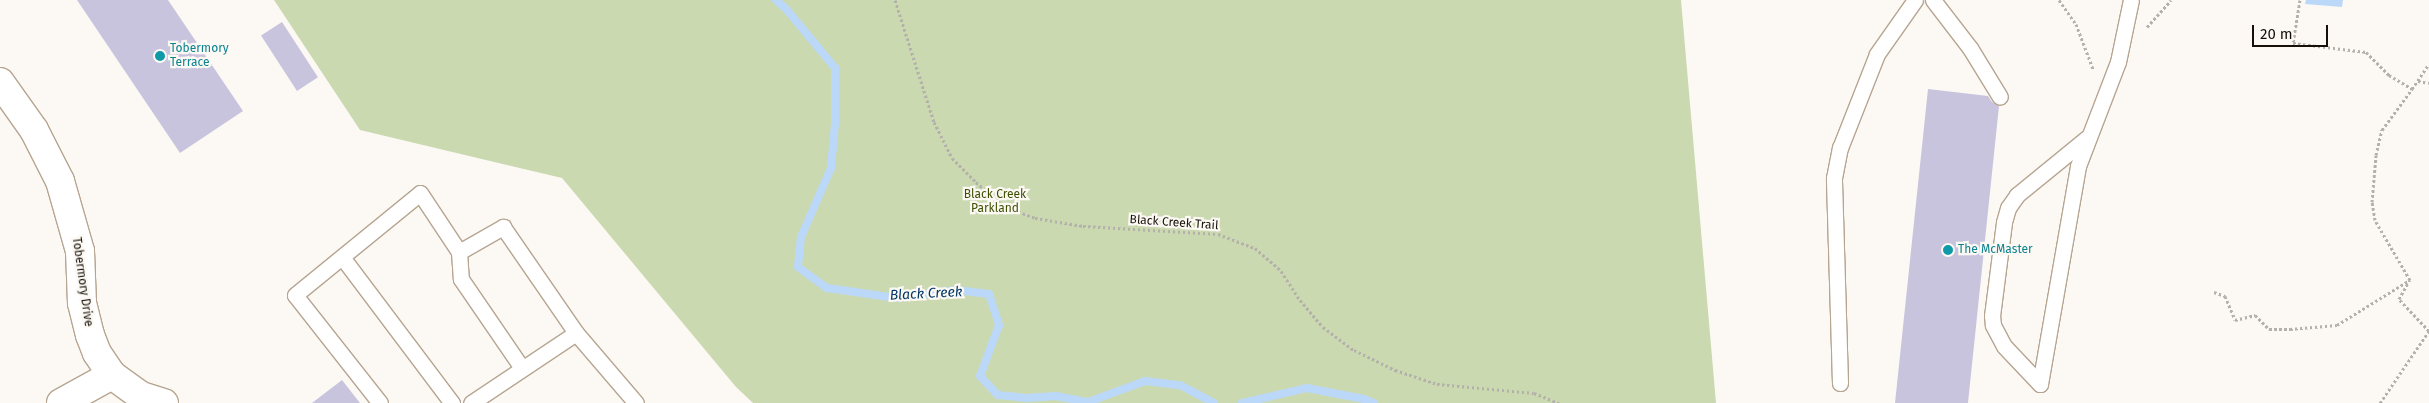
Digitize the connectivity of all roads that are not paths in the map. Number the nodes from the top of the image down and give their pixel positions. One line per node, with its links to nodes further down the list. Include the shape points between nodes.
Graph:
1 (1915, 0): 12 (lane, via 1877,54 1840,148 1834,178)
2 (1933, 0): 5 (lane, via 1970,48)
3 (2131, 0): 6 (lane, via 2118,62)
4 (0, 82): 11 (street, Tobermory Drive, via 34,130 60,181 80,251 82,303 90,335 97,353)
5 (2000, 97)
6 (2089, 136): 6 (lane, via 2078,166 2040,384 2004,346 1993,325 2004,222 2017,195)
7 (459, 252): 8 (lane, via 420,193); 9 (lane, via 503,227); 10 (lane, via 460,279)
8 (342, 257): 15 (lane, via 295,295); 16 (lane)
9 (576, 333): 10 (lane); 18 (lane)
10 (522, 368): 17 (lane)
11 (112, 375): 13 (street); 14 (street, Tobermory Drive, via 140,396)
12 (1840, 383)
13 (61, 403)
14 (164, 403)
15 (380, 403)
16 (452, 403)
17 (471, 403)
18 (636, 403)

